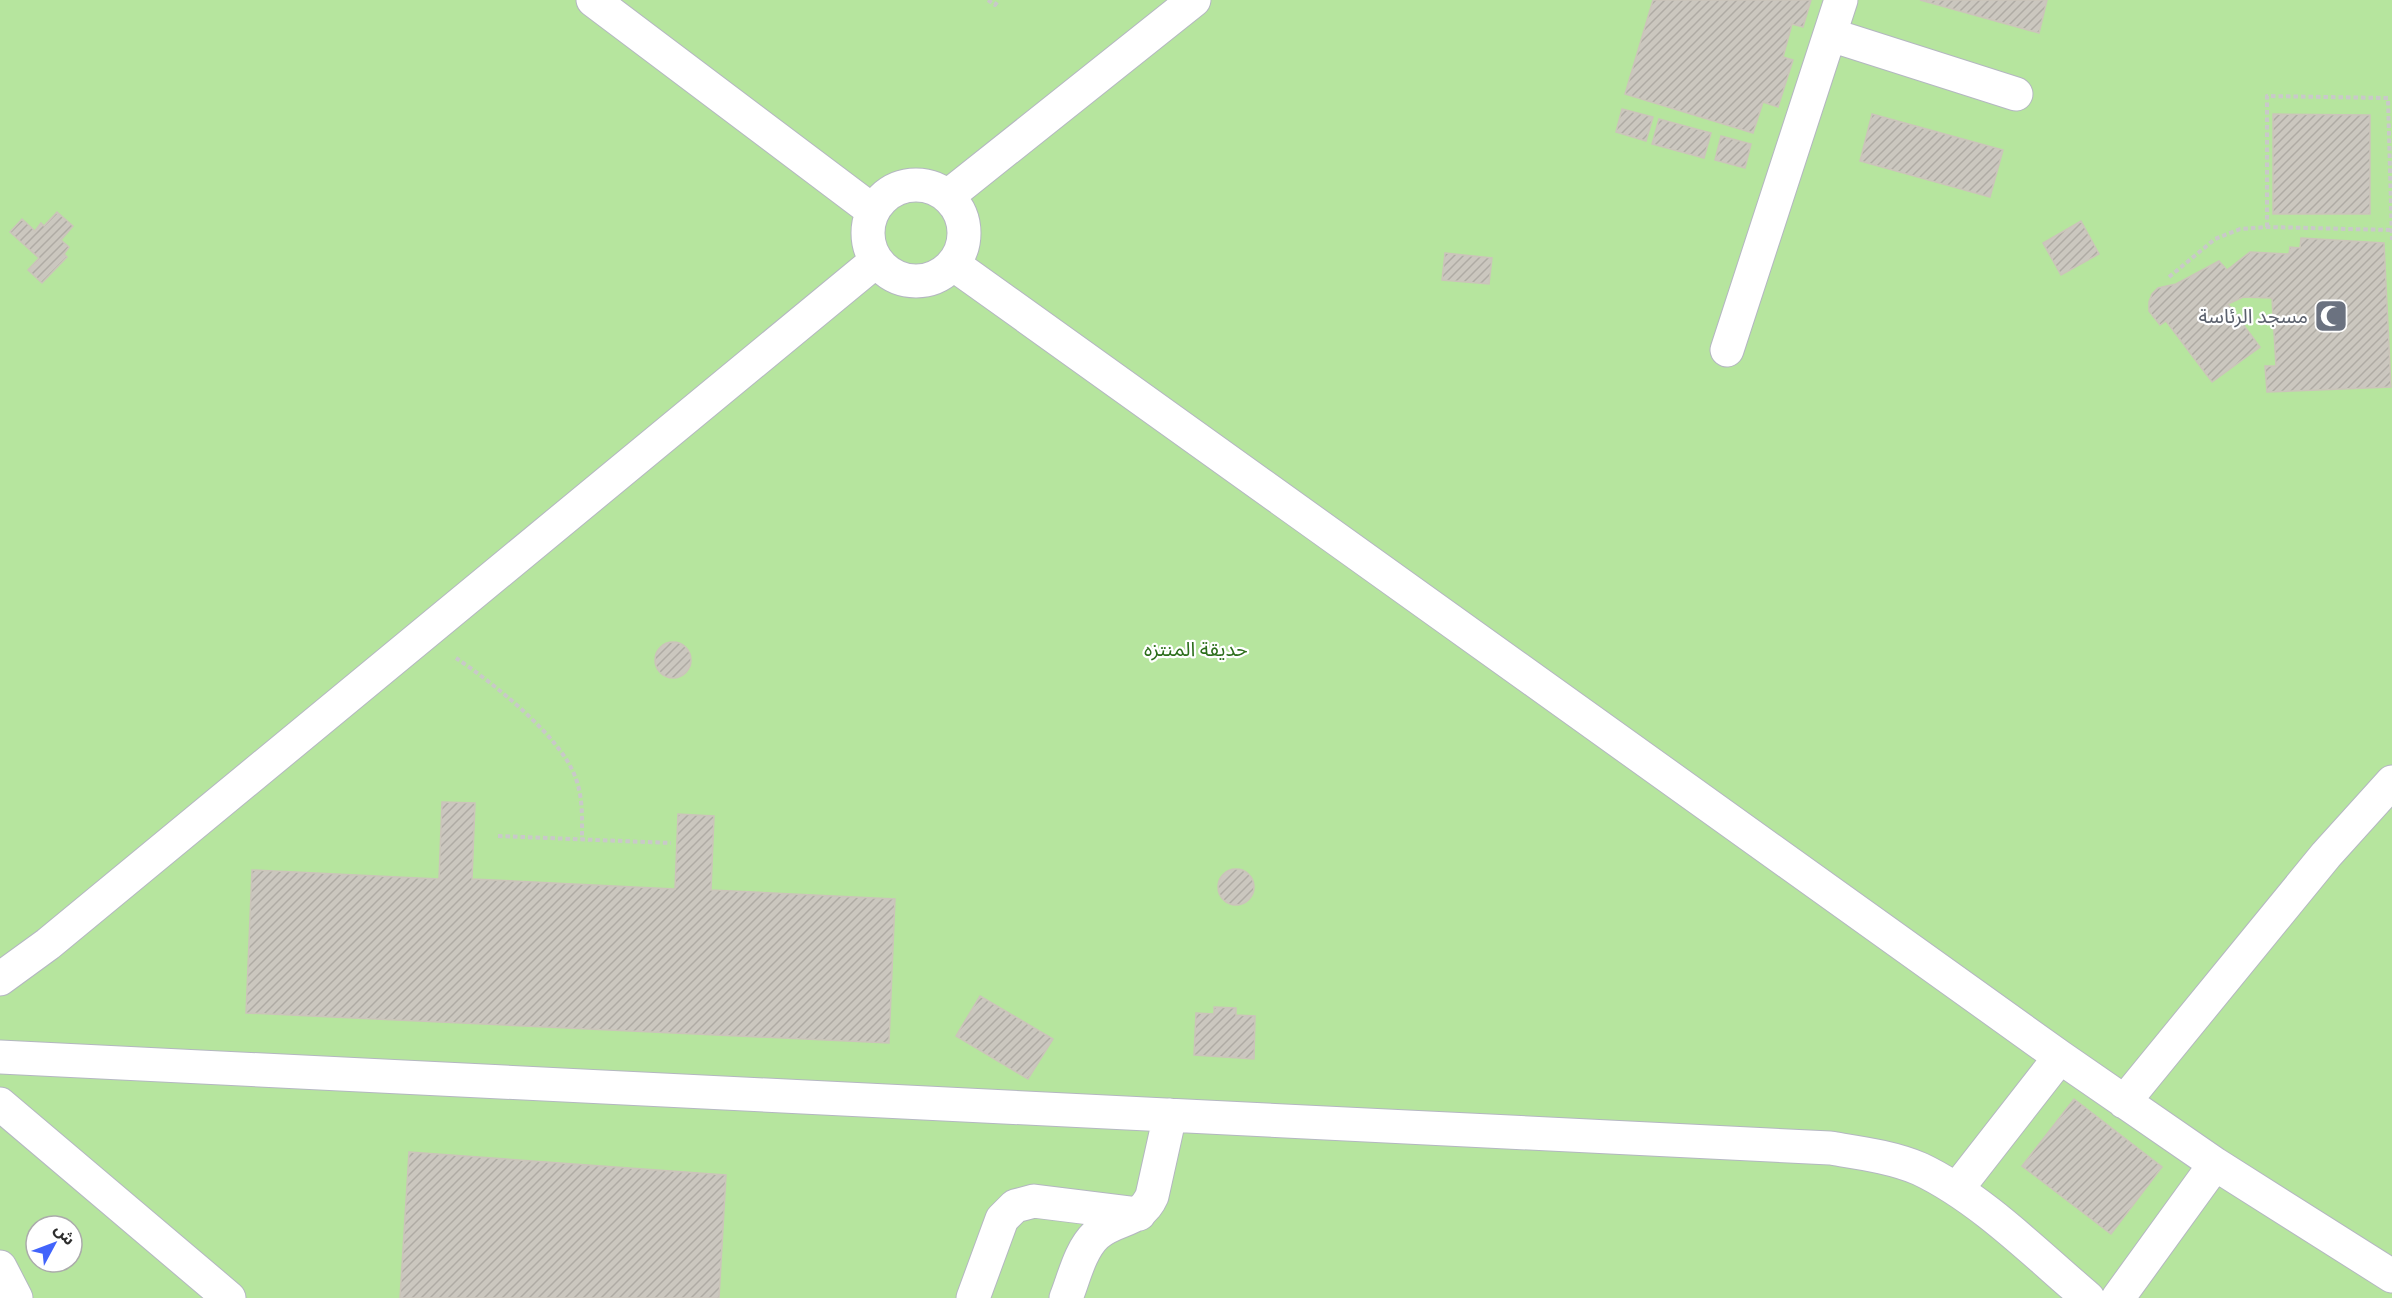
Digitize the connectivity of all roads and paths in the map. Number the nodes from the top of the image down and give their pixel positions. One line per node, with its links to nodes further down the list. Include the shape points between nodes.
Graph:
1 (593, 0): 10 (lane)
2 (988, 0): 3 (path, via 995,5)
3 (999, 0)
4 (1194, 0): 9 (lane)
5 (1841, 0): 6 (lane)
6 (1831, 35): 7 (lane); 17 (lane)
7 (2016, 94)
8 (2391, 175): 11 (path, via 2388,98 2267,96); 12 (path)
9 (948, 196): 10 (lane, via 915,184 891,192); 15 (lane, via 963,222 965,237)
10 (873, 210): 14 (lane, via 867,236)
11 (2267, 227): 12 (path); 16 (path, via 2227,233)
12 (2392, 230): 13 (path)
13 (2392, 240)
14 (876, 261): 15 (lane, via 886,272 914,282 943,274); 18 (lane)
15 (953, 264): 25 (lane)
16 (2169, 277)
17 (1727, 350)
18 (421, 637): 21 (path, via 506,695 568,761 581,797); 23 (lane, via 48,944)
19 (2392, 782): 26 (lane, via 2326,855)
20 (498, 836): 21 (path)
21 (582, 839): 22 (path)
22 (670, 843)
23 (0, 979)
24 (0, 1057): 28 (lane)
25 (2060, 1057): 26 (lane); 30 (lane)
26 (2124, 1102): 29 (lane)
27 (0, 1104): 36 (lane)
28 (1170, 1115): 30 (lane, via 1830,1148 1876,1155 1918,1168); 31 (lane, via 1152,1196)
29 (2215, 1164): 33 (lane); 34 (lane)
30 (1957, 1189): 39 (lane)
31 (1139, 1214): 37 (lane, via 1034,1201 1015,1206 1002,1220); 38 (lane, via 1105,1227 1095,1236 1087,1246)
32 (0, 1267): 35 (lane)
33 (2392, 1276)
34 (2131, 1291)
35 (16, 1298)
36 (229, 1298)
37 (973, 1298)
38 (1066, 1298)
39 (2088, 1298)

